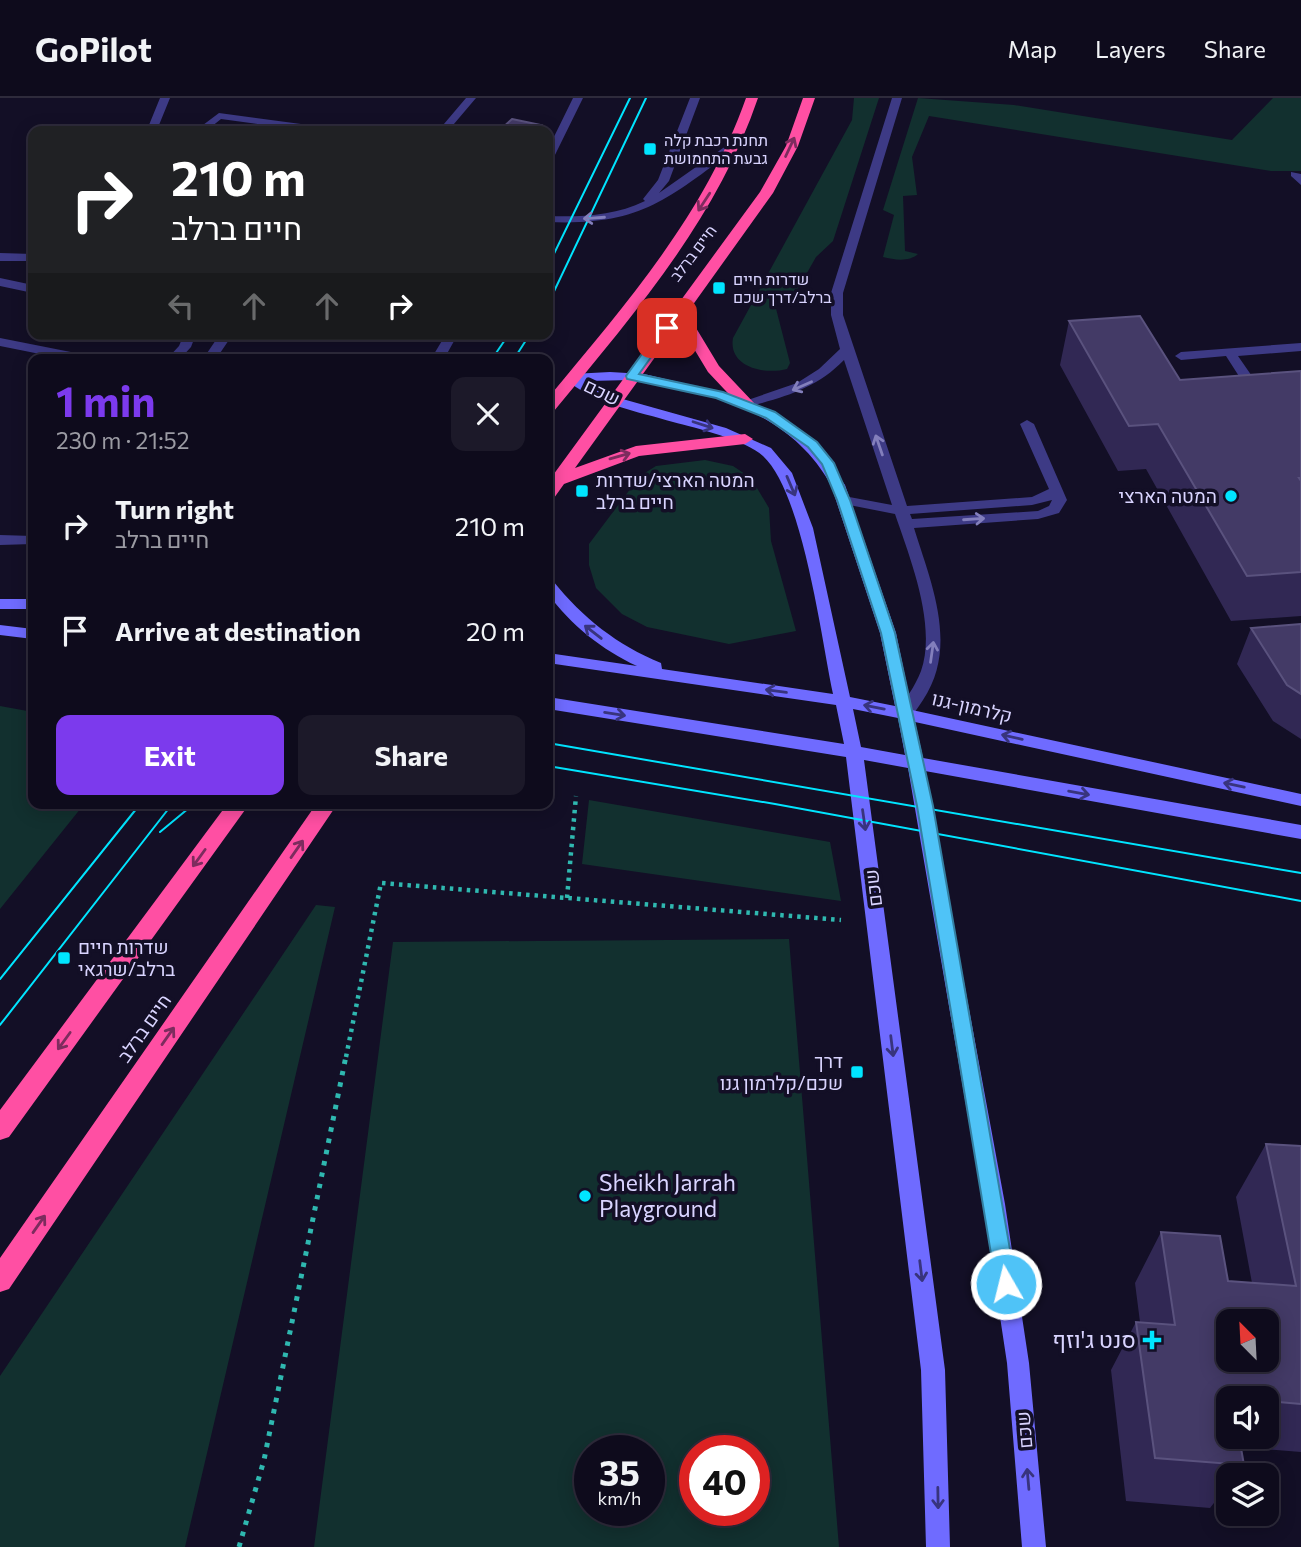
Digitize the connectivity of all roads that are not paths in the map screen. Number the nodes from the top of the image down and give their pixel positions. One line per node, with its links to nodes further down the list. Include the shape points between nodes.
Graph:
1 (165, 98): 8 (lane)
2 (471, 98): 11 (lane)
3 (578, 98): 13 (lane)
4 (695, 98): 14 (lane, via 663,181)
5 (752, 98): 12 (highway, חיים ברלב)
6 (809, 98): 20 (highway, חיים ברלב, one-way to 6, via 766,193 792,146)
7 (897, 98): 23 (lane, via 837,293 837,315)
8 (154, 126)
9 (206, 126): 10 (lane, via 219,116)
10 (294, 126)
11 (447, 126)
12 (737, 142): 14 (lane); 28 (highway, חיים ברלב, one-way to 28, via 675,247)
13 (553, 149)
14 (639, 208): 15 (lane, one-way to 15, via 597,218)
15 (553, 219)
16 (0, 257): 17 (lane)
17 (28, 258)
18 (0, 282): 19 (lane, via 19,281)
19 (28, 286)
20 (678, 311): 27 (highway, חיים ברלב); 31 (highway, via 713,369)
21 (0, 342): 25 (lane)
22 (1301, 347): 24 (lane)
23 (847, 350): 31 (lane, one-way to 31, via 814,381); 38 (lane, one-way to 23)
24 (1228, 352): 26 (lane); 32 (lane)
25 (61, 354)
26 (1181, 356)
27 (632, 376): 28 (street, שכם); 29 (highway, חיים ברלב); 31 (street, שכם)
28 (572, 378): 29 (street, שכם); 30 (highway, חיים ברלב)
29 (614, 401): 34 (street, שכם, one-way to 34); 35 (highway, חיים ברלב)
30 (553, 402)
31 (746, 404): 37 (street, שכם, via 792,427 813,444 828,463)
32 (1268, 409)
33 (1027, 424): 38 (lane, via 1057,490 1059,506 1044,514)
34 (745, 439): 36 (highway, one-way to 34, via 636,451); 48 (street, שכם, one-way to 48, via 782,467 798,502)
35 (553, 486)
36 (553, 487)
37 (844, 500): 38 (lane); 50 (street, שכם, via 888,633)
38 (903, 517): 50 (lane, one-way to 38, via 925,681 934,639 931,604)
39 (0, 540): 40 (lane)
40 (28, 540)
41 (553, 590): 47 (street, one-way to 41, via 657,668 618,650 582,624)
42 (0, 604): 43 (street)
43 (28, 604)
44 (0, 631): 45 (street)
45 (28, 634)
46 (553, 660): 47 (street, קלרמון-גנו)
47 (699, 679): 48 (street, קלרמון-גנו, one-way to 47)
48 (844, 701): 50 (street, קלרמון-גנו, one-way to 48); 51 (street, שכם)
49 (553, 704): 51 (street, one-way to 51)
50 (905, 713): 52 (street, שכם); 53 (street, קלרמון-גנו, one-way to 50)
51 (854, 752): 52 (street); 59 (street, שכם, one-way to 59, via 933,1370)
52 (916, 764): 56 (street, one-way to 56); 60 (street, שכם, one-way to 52, via 1018,1363 996,1217)
53 (1301, 800)
54 (236, 809): 57 (highway, one-way to 57)
55 (324, 809): 58 (highway, חיים ברלב, one-way to 55)
56 (1301, 832)
57 (0, 1129)
58 (0, 1280)
59 (938, 1547)
60 (1034, 1547)

